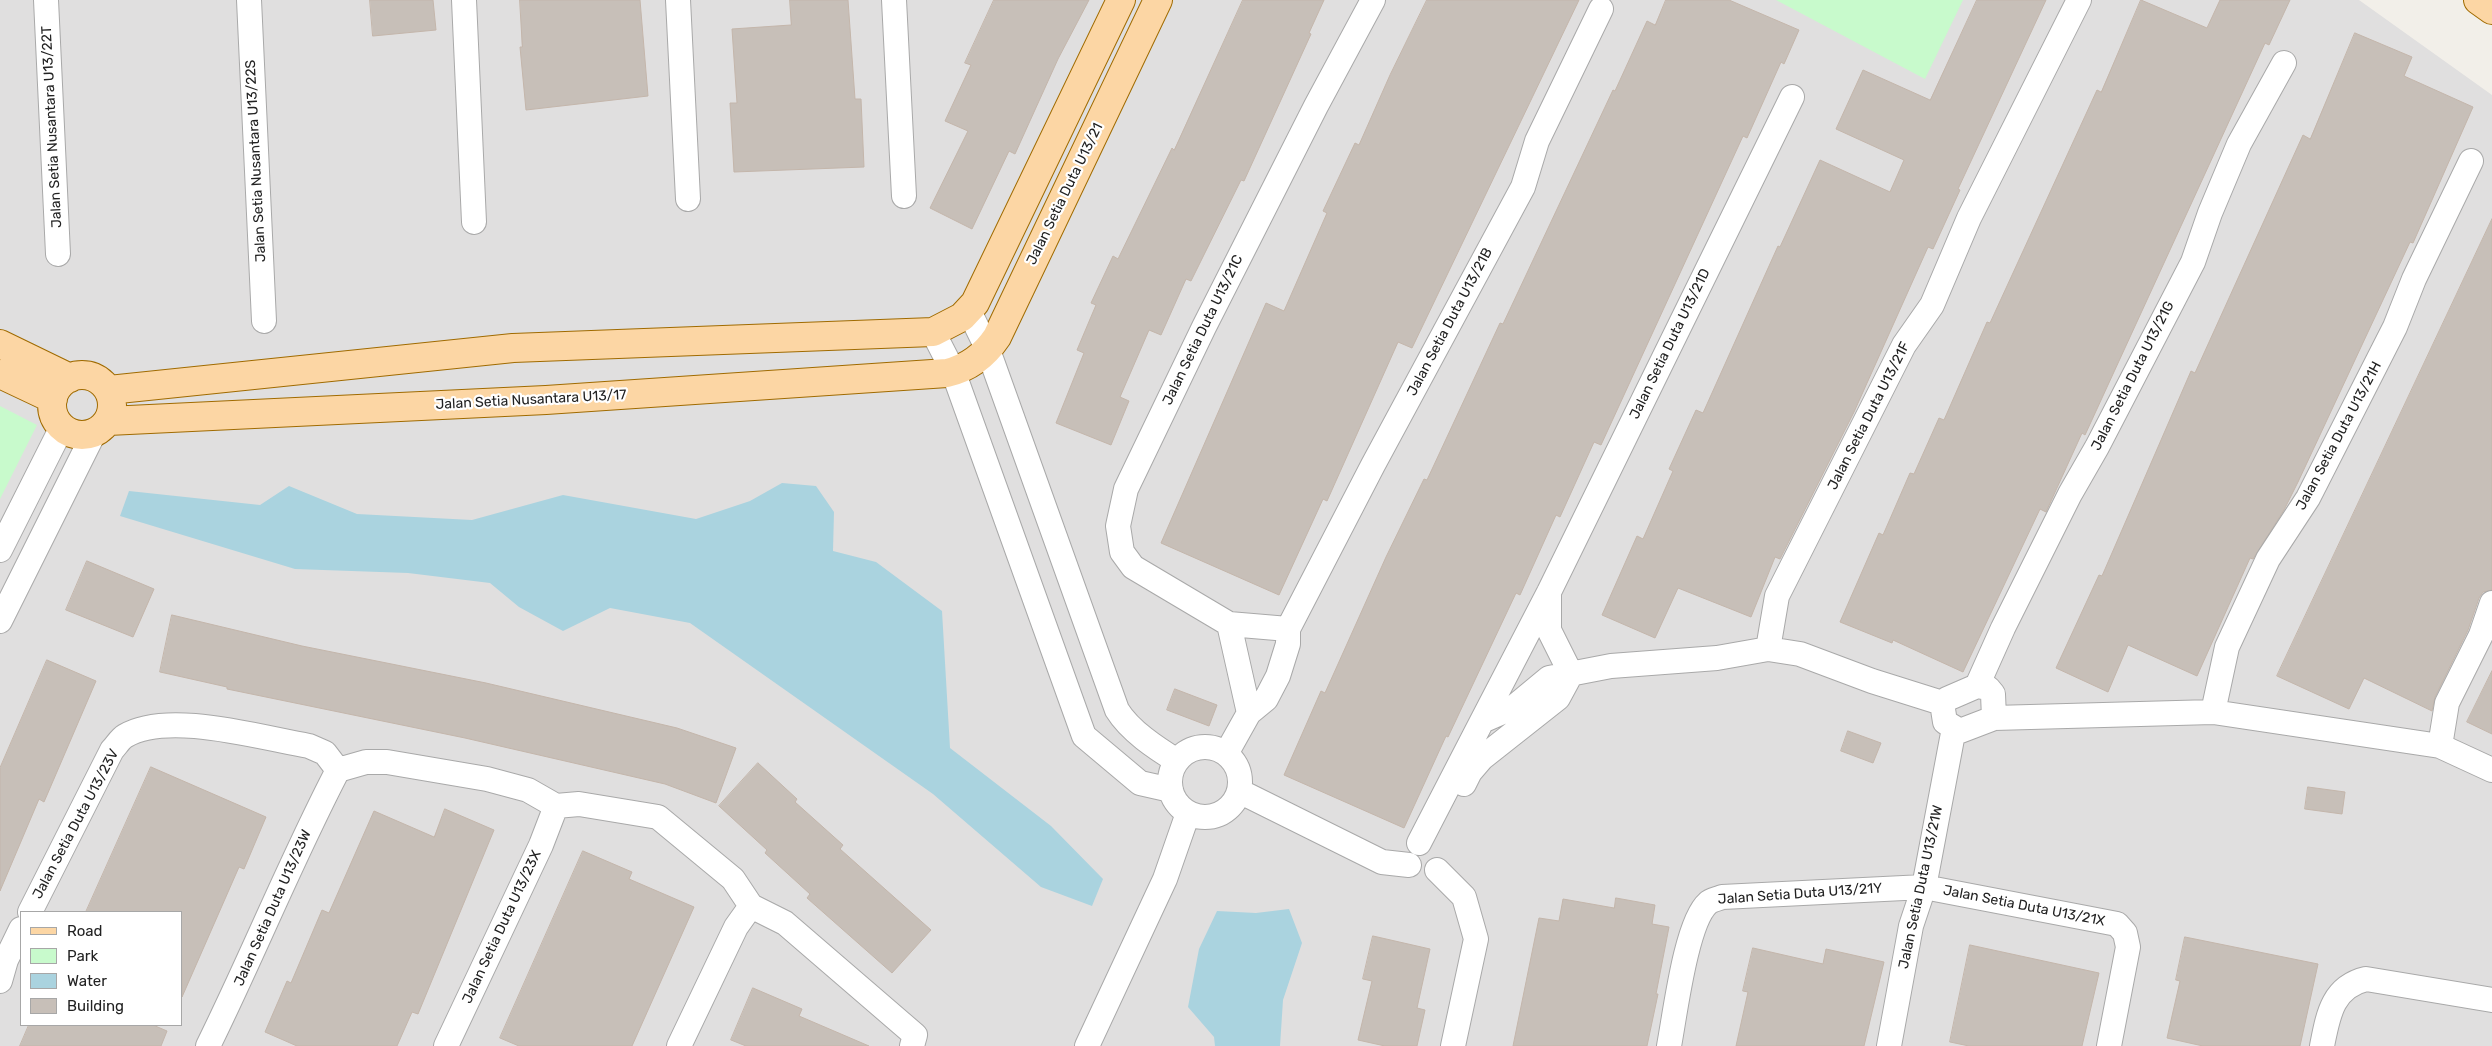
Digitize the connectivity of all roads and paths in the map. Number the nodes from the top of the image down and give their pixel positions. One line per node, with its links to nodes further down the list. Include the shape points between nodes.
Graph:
1 (46, 0): 19 (street, Jalan Setia Nusantara U13/22T)
2 (249, 0): 21 (street, Jalan Setia Nusantara U13/22S)
3 (464, 0): 18 (street)
4 (678, 0): 17 (street)
5 (894, 0): 16 (street)
6 (1122, 0): 20 (main road)
7 (1158, 0): 24 (main road, Jalan Setia Duta U13/21)
8 (1373, 0): 36 (street, Jalan Setia Duta U13/21C, via 1204,327 1126,489 1118,526 1122,552 1133,566)
9 (2079, 0): 38 (street, Jalan Setia Duta U13/21F, via 1969,218 1932,306 1904,344 1777,596)
10 (2478, 0): 12 (main road)
11 (1601, 9): 37 (street, Jalan Setia Duta U13/21B, via 1538,141 1523,187)
12 (2492, 10)
13 (2284, 63): 40 (street, Jalan Setia Duta U13/21G, via 2240,144 2193,262 2070,494)
14 (1792, 97): 33 (street, Jalan Setia Duta U13/21D)
15 (2471, 161): 42 (street, Jalan Setia Duta U13/21H, via 2414,279 2395,327 2308,498 2268,559 2227,647)
16 (904, 196)
17 (688, 199)
18 (474, 222)
19 (58, 254)
20 (969, 312): 22 (main road); 24 (street)
21 (264, 321)
22 (933, 332): 25 (street); 28 (main road, via 513,348)
23 (0, 344): 27 (main road)
24 (988, 350): 25 (main road, Jalan Setia Duta U13/21); 49 (street, via 1117,710 1126,722)
25 (953, 371): 31 (main road, Jalan Setia Nusantara U13/17); 52 (street, via 1084,736 1140,783)
26 (0, 374): 29 (main road)
27 (70, 378): 28 (main road, via 96,378); 29 (main road, via 62,383)
28 (108, 390): 31 (main road, via 112,406)
29 (53, 399): 30 (main road, via 54,414)
30 (62, 427): 31 (main road, via 77,435); 32 (street)
31 (101, 427): 35 (street)
32 (0, 550)
33 (1549, 592): 39 (street, via 1549,630); 45 (street, Jalan Setia Duta U13/21D)
34 (2492, 603): 47 (street, via 2481,635 2447,703)
35 (0, 621)
36 (1229, 624): 37 (street); 43 (street)
37 (1288, 629): 43 (street, via 1288,644 1278,676 1266,699)
38 (1768, 650): 39 (street, via 1717,658 1611,666); 41 (street, via 1800,654)
39 (1571, 674): 45 (street, via 1549,678 1514,707); 56 (street, via 1558,698 1482,758 1470,772)
40 (1977, 686): 41 (street); 44 (street, via 1988,688 1993,694)
41 (1942, 703): 46 (street, via 1945,722)
42 (2213, 712): 44 (street); 47 (street)
43 (1249, 713): 48 (street)
44 (1994, 718): 46 (street, via 1960,730)
45 (1482, 721): 56 (street, Jalan Setia Duta U13/21D)
46 (1954, 728): 59 (street, Jalan Setia Duta U13/21W)
47 (2440, 746): 51 (street)
48 (1226, 754): 49 (street, via 1216,749 1195,748); 53 (street, via 1238,770)
49 (1177, 761): 52 (street, via 1172,770)
50 (338, 770): 54 (street, via 366,762 396,763 528,790); 61 (street, Jalan Setia Duta U13/23V, via 325,753 309,746 200,726 170,724 146,727 124,736 112,750); 66 (street, Jalan Setia Duta U13/23W)
51 (2492, 770)
52 (1171, 790): 55 (street, via 1180,807)
53 (1239, 791): 55 (street, via 1234,801 1218,815 1197,816); 57 (street, via 1382,862)
54 (556, 806): 60 (street, via 579,804 658,817 733,879); 67 (street, Jalan Setia Duta U13/23X, via 541,845)
55 (1188, 812): 69 (street, via 1165,879)
56 (1426, 844): 57 (street, via 1408,855); 58 (street, via 1441,854)
57 (1409, 866): 58 (street, via 1422,876)
58 (1438, 870): 70 (street, via 1464,898 1476,939)
59 (1924, 887): 71 (street, Jalan Setia Duta U13/21Y, via 1722,897 1709,902 1699,914 1691,933); 72 (street, Jalan Setia Duta U13/21W, via 1911,926); 73 (street, Jalan Setia Duta U13/21X, via 2117,924 2125,933 2128,947)
60 (751, 906): 65 (street, via 785,923); 68 (street, via 736,927)
61 (31, 911)
62 (20, 931): 63 (street)
63 (0, 981)
64 (2492, 1000): 74 (street, via 2366,979 2353,982 2333,1004)
65 (914, 1040)
66 (208, 1046)
67 (446, 1046)
68 (679, 1046)
69 (1087, 1046)
70 (1453, 1046)
71 (1668, 1046)
72 (1889, 1046)
73 (2109, 1046)
74 (2322, 1046)

